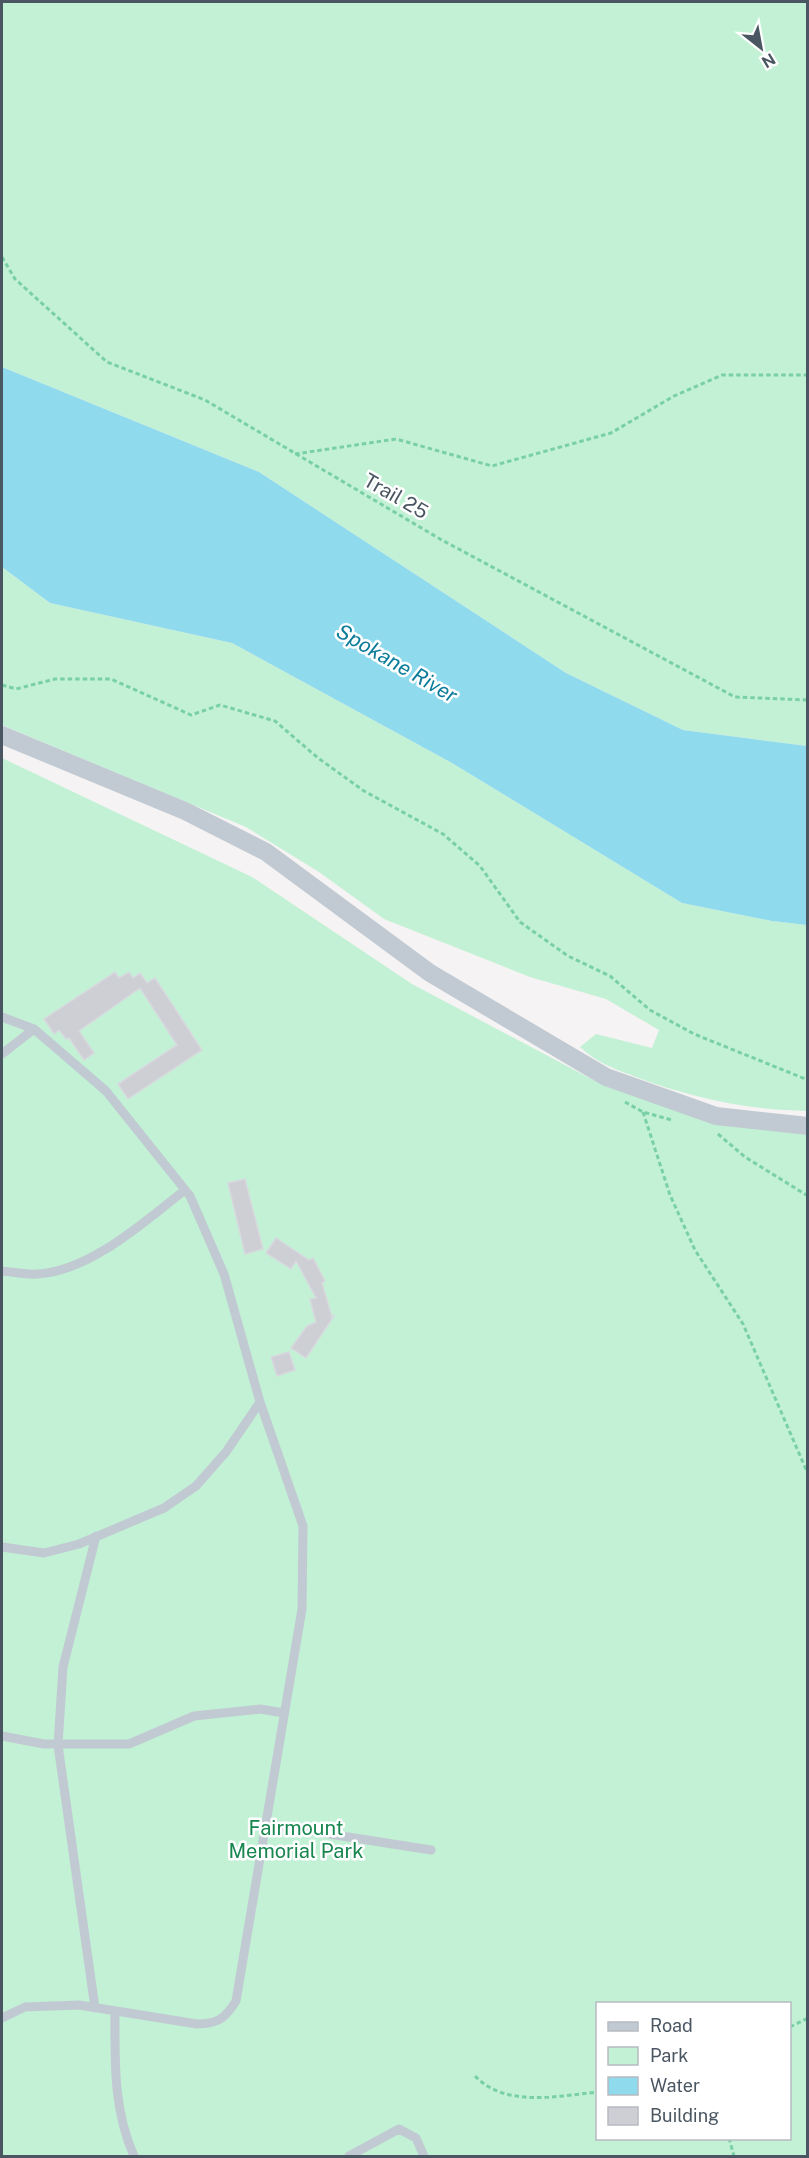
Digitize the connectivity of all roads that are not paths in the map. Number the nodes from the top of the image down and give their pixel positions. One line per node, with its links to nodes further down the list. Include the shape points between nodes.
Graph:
1 (2, 735): 5 (street, via 185,811 266,852 430,974 606,1077 716,1116)
2 (2, 1017): 3 (lane)
3 (34, 1029): 4 (lane); 6 (lane, via 106,1091)
4 (2, 1054)
5 (807, 1126)
6 (185, 1190): 7 (lane, via 140,1228 103,1251 40,1274); 8 (lane, via 224,1274)
7 (2, 1271)
8 (260, 1401): 9 (lane, via 226,1452 196,1486 164,1508); 11 (lane, via 303,1526 302,1609)
9 (96, 1536): 10 (lane, via 44,1553); 13 (lane, via 63,1667)
10 (2, 1547)
11 (284, 1713): 13 (lane, via 230,1710 194,1716 129,1744); 14 (lane)
12 (2, 1736): 13 (lane)
13 (58, 1744): 16 (lane)
14 (266, 1824): 15 (lane); 17 (lane, via 236,2001 227,2014 215,2024 197,2024)
15 (431, 1850)
16 (95, 2007): 17 (lane); 18 (lane, via 25,2007)
17 (115, 2011): 19 (lane, via 116,2089 122,2130)
18 (2, 2018)
19 (134, 2157)
20 (349, 2157): 21 (lane, via 399,2129 416,2138)
21 (424, 2157)

